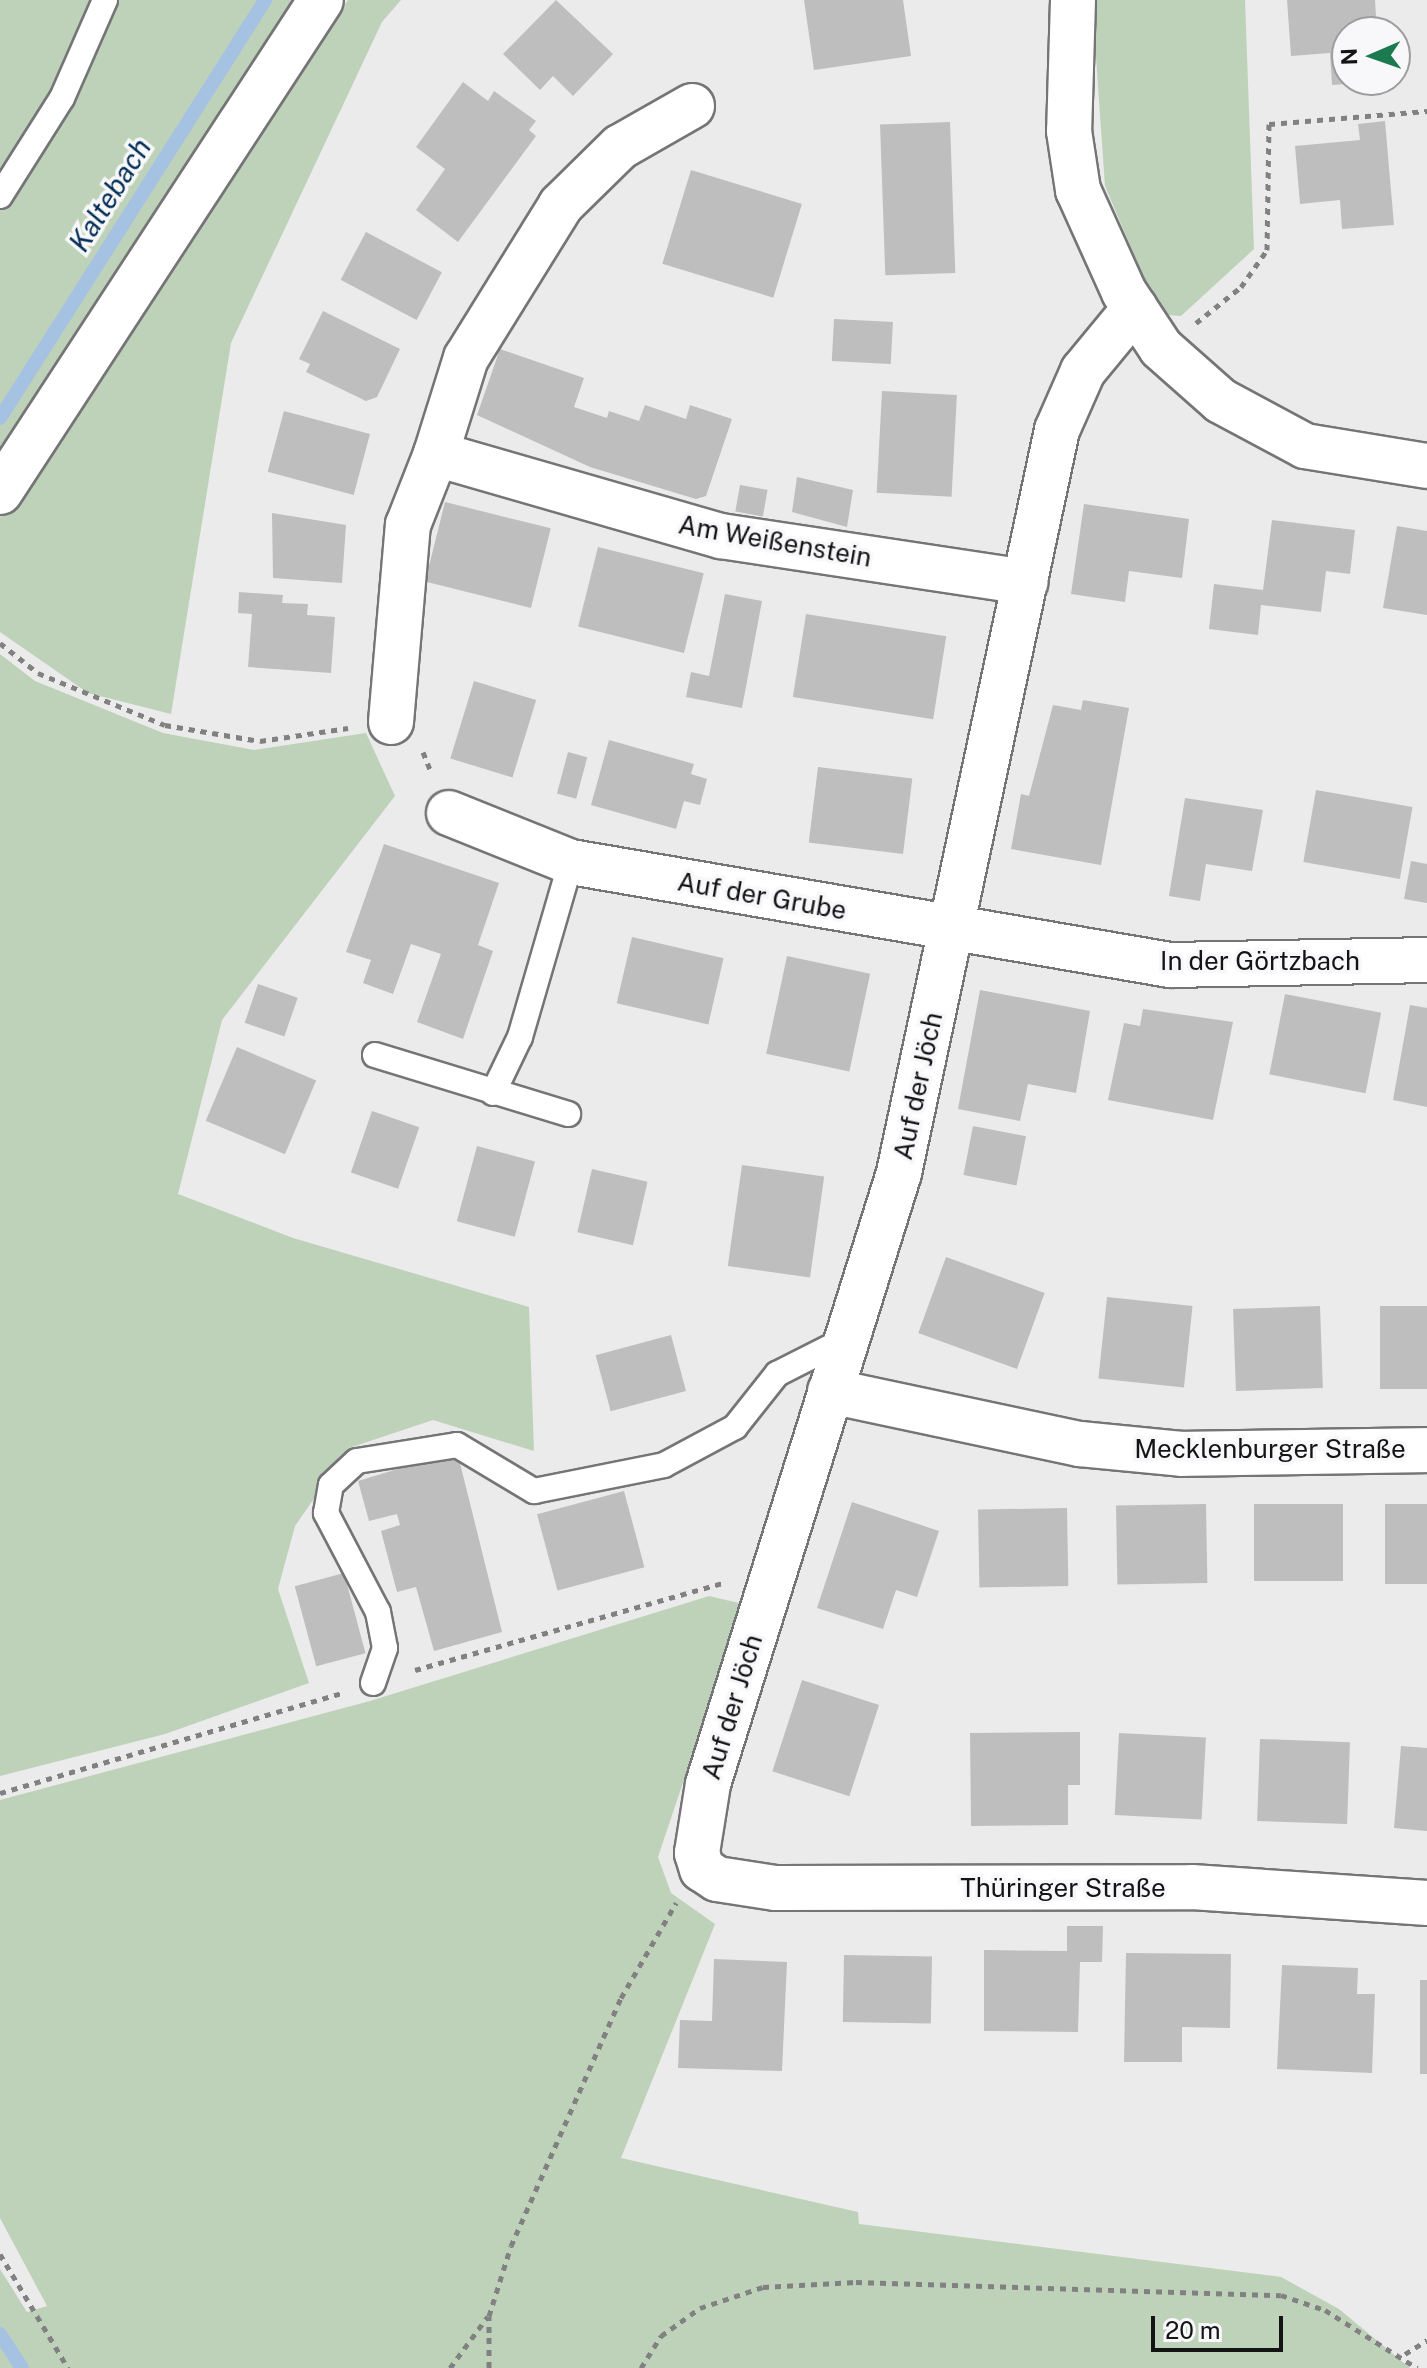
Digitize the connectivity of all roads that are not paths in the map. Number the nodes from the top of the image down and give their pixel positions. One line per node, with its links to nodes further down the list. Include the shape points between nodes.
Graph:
1 (105, 0): 5 (lane, via 62,98)
2 (321, 0): 9 (street)
3 (1073, 0): 6 (street, via 1069,131 1078,190)
4 (692, 106): 7 (street, via 620,147 561,205 466,358)
5 (0, 196)
6 (1135, 308): 8 (street, via 1161,348 1221,401 1305,446); 10 (street, Auf der Jöch, via 1083,371 1057,430)
7 (436, 454): 10 (street, Am Weißenstein, via 721,536); 11 (street, via 408,525)
8 (1427, 466)
9 (0, 492)
10 (1026, 582): 14 (street, Auf der Jöch)
11 (391, 722)
12 (449, 813): 13 (street, Auf der Grube)
13 (571, 862): 14 (street, Auf der Grube); 17 (lane, via 520,1037)
14 (952, 931): 15 (street, In der Görtzbach, via 1170,965); 19 (street, Auf der Jöch, via 899,1173)
15 (1427, 960)
16 (375, 1055): 17 (lane)
17 (493, 1093): 18 (lane)
18 (568, 1114)
19 (846, 1339): 20 (street, Auf der Jöch); 22 (lane, via 777,1374 735,1427 664,1465 534,1491 457,1445 357,1461 331,1485 326,1513 378,1612 385,1648)
20 (830, 1391): 21 (street, Mecklenburger Straße, via 1080,1444 1182,1454); 23 (street, Auf der Jöch, via 699,1817)
21 (1427, 1450)
22 (373, 1683)
23 (702, 1869): 24 (street, Thüringer Straße, via 717,1879 775,1888 1192,1887)
24 (1427, 1903)

